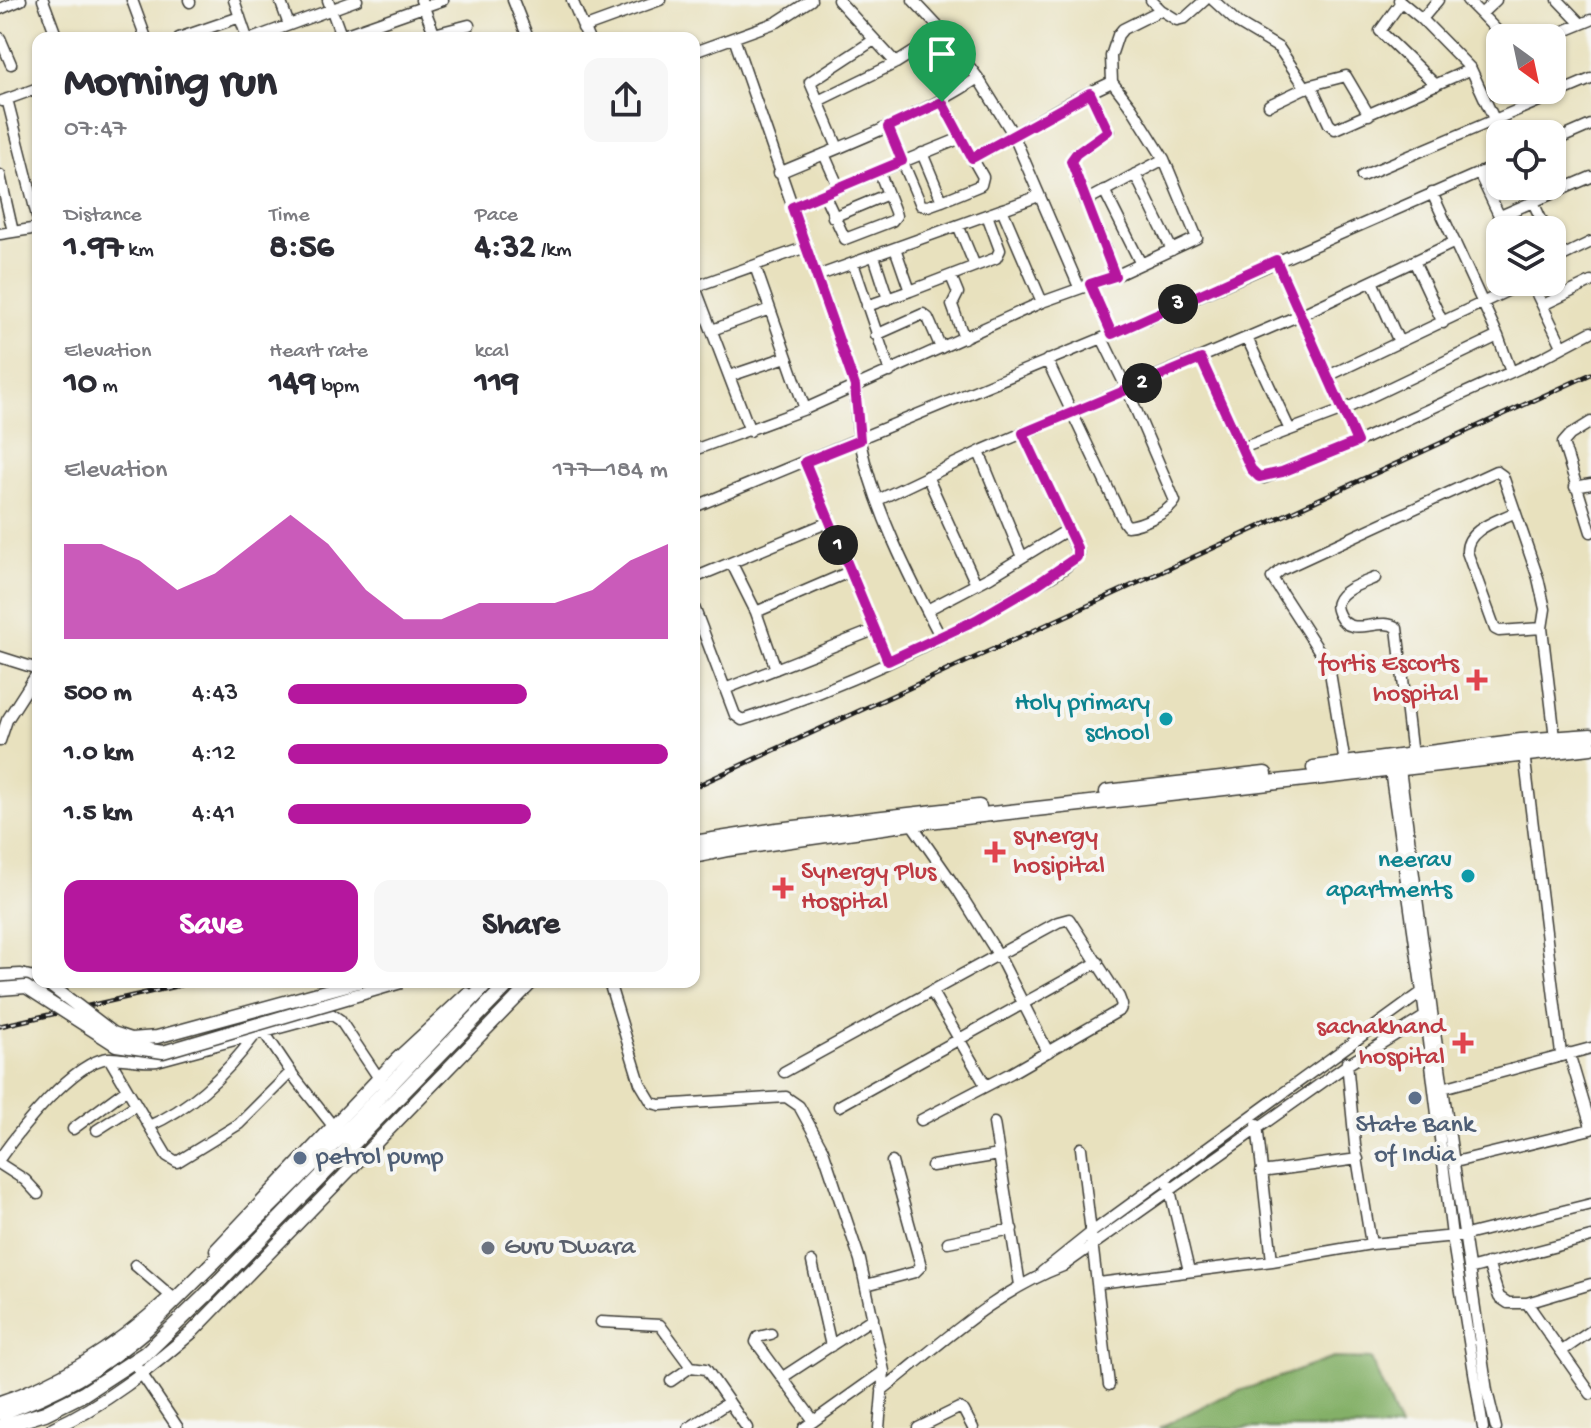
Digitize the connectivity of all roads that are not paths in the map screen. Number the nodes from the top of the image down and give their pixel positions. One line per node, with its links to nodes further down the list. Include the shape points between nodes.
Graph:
1 (21, 0): 24 (street)
2 (43, 0): 34 (street)
3 (132, 0): 35 (street)
4 (234, 0): 27 (street)
5 (280, 0): 31 (street)
6 (357, 0): 22 (street)
7 (443, 0): 23 (street)
8 (513, 0): 43 (street)
9 (572, 0): 44 (street)
10 (660, 0): 45 (street)
11 (838, 0): 49 (street)
12 (913, 0): 46 (street)
13 (1151, 0): 25 (street)
14 (1205, 0): 25 (street, via 1177,20)
15 (1213, 0): 58 (street, via 1239,24 1279,48)
16 (1438, 0): 28 (street)
17 (1467, 0): 26 (street)
18 (1496, 0): 26 (street)
19 (1558, 0): 29 (street)
20 (806, 1): 48 (street, via 777,22)
21 (1400, 1): 28 (street); 57 (street, via 1380,31)
22 (330, 4): 31 (street); 39 (street)
23 (422, 4): 40 (street); 41 (street)
24 (0, 9)
25 (1161, 10): 56 (street, via 1118,35 1111,56)
26 (1481, 14): 30 (street)
27 (240, 17): 36 (street); 37 (street)
28 (1422, 19): 53 (street)
29 (1586, 22): 33 (street)
30 (1491, 24)
31 (289, 25): 38 (street)
32 (469, 25): 42 (street)
33 (1566, 30)
34 (55, 32)
35 (144, 32)
36 (198, 32)
37 (245, 32)
38 (270, 32)
39 (338, 32)
40 (352, 32)
41 (433, 32)
42 (447, 32)
43 (526, 32)
44 (585, 32)
45 (587, 32)
46 (944, 33): 51 (street); 54 (street)
47 (0, 38): 52 (street)
48 (734, 38): 50 (street); 80 (street)
49 (874, 40): 51 (street); 62 (street, via 811,80)
50 (700, 50)
51 (896, 63): 62 (street)
52 (11, 64)
53 (1471, 69): 57 (street); 66 (street)
54 (978, 78): 63 (street); 69 (street)
55 (1591, 79): 66 (street)
56 (1112, 82): 60 (street); 76 (street)
57 (1436, 85): 65 (street)
58 (1309, 86): 64 (street); 65 (street, via 1346,76); 65 (street, via 1332,128)
59 (32, 90): 61 (street)
60 (1090, 93): 69 (street); 94 (street, via 1108,128 1071,161)
61 (3, 100): 92 (street)
62 (818, 101): 72 (street)
63 (942, 102): 68 (street); 71 (street)
64 (1269, 105)
65 (1369, 115)
66 (1494, 119): 84 (street)
67 (1591, 125): 70 (street)
68 (888, 127): 72 (street); 77 (street)
69 (1013, 134): 75 (street); 91 (street)
70 (1566, 136)
71 (961, 138): 73 (street); 75 (street)
72 (838, 148): 74 (street)
73 (922, 153): 77 (street); 93 (street)
74 (824, 154): 80 (street); 86 (street)
75 (972, 158): 93 (street, via 983,182)
76 (1164, 159): 82 (street); 110 (street, via 1197,238)
77 (902, 161): 79 (street); 93 (street, via 921,205)
78 (1486, 170): 81 (street)
79 (879, 171): 86 (street); 90 (street)
80 (779, 173): 96 (street)
81 (1479, 173): 88 (street); 99 (street)
82 (1135, 174): 87 (street); 110 (street)
83 (0, 175): 104 (street)
84 (1362, 176)
85 (1590, 182): 95 (street)
86 (839, 188): 89 (street)
87 (1104, 190): 94 (street); 116 (street)
88 (1432, 193): 106 (street); 113 (street)
89 (824, 194): 96 (street); 101 (street)
90 (888, 194): 101 (street); 101 (street, via 896,216 892,221 845,239)
91 (1039, 196): 97 (street); 125 (street)
92 (32, 199)
93 (942, 201)
94 (1085, 201): 121 (street)
95 (1533, 202): 99 (street); 100 (street)
96 (792, 207): 108 (street)
97 (1002, 209): 98 (street); 131 (street)
98 (987, 215): 102 (street); 118 (street, via 1000,250 996,258)
99 (1500, 216)
100 (1540, 216)
101 (833, 217)
102 (958, 225): 109 (street); 118 (street)
103 (32, 229): 104 (street)
104 (13, 232): 105 (street)
105 (0, 234)
106 (1455, 242): 114 (street); 132 (street)
107 (1591, 242): 111 (street)
108 (806, 247): 117 (street); 119 (street)
109 (895, 248): 112 (street); 126 (street)
110 (1172, 250): 116 (street)
111 (1566, 254)
112 (874, 256): 115 (street); 129 (street)
113 (1276, 260): 136 (street); 141 (street)
114 (1414, 261): 122 (street); 137 (street)
115 (853, 263): 119 (street); 134 (street)
116 (1141, 264): 121 (street)
117 (755, 266): 124 (street); 135 (street)
118 (975, 266): 120 (street)
119 (817, 276): 155 (street)
120 (951, 276): 126 (street); 143 (street, via 958,293 952,305)
121 (1115, 276): 125 (street)
122 (1372, 281): 136 (street); 145 (street)
123 (1591, 282): 133 (street)
124 (700, 285)
125 (1085, 286): 131 (street); 141 (street)
126 (910, 291): 129 (street)
127 (1500, 296): 132 (street)
128 (1538, 296): 133 (street)
129 (888, 299): 134 (street)
130 (700, 301): 138 (street)
131 (1042, 302): 143 (street)
132 (1483, 304): 137 (street); 142 (street)
133 (1543, 305): 146 (street)
134 (867, 306): 140 (street)
135 (770, 309): 138 (street); 148 (street)
136 (1300, 315): 144 (street); 154 (street)
137 (1443, 323): 145 (street)
138 (712, 330): 153 (street)
139 (1591, 332): 146 (street)
140 (876, 335): 147 (street, via 923,314); 151 (street)
141 (1107, 336): 150 (street); 156 (street)
142 (1498, 336): 152 (street); 158 (street)
143 (964, 338): 147 (street)
144 (1247, 338): 149 (street); 161 (street)
145 (1399, 342): 154 (street)
146 (1562, 346): 152 (street)
147 (941, 348): 151 (street)
148 (786, 357): 153 (street); 157 (street)
149 (1201, 359): 156 (street); 167 (street)
150 (1047, 360): 159 (street); 164 (street)
151 (890, 372): 155 (street)
152 (1511, 372): 165 (street)
153 (730, 376): 162 (street)
154 (1328, 376): 158 (street)
155 (855, 386): 157 (street); 164 (street)
156 (1127, 389): 159 (street); 159 (street, via 1175,501 1135,525 1124,522)
157 (805, 409): 162 (street)
158 (1343, 410): 161 (street); 165 (street)
159 (1073, 412): 163 (street)
160 (1591, 422): 172 (street, via 1563,443)
161 (1289, 428): 167 (street)
162 (750, 431): 166 (street)
163 (1023, 433): 168 (street); 177 (street)
164 (860, 440): 169 (street); 173 (street)
165 (1357, 442): 167 (street, via 1264,478 1256,474)
166 (700, 448)
167 (1242, 448)
168 (979, 452): 170 (street); 179 (street)
169 (805, 462): 174 (street); 176 (street)
170 (927, 476): 173 (street); 184 (street)
171 (1591, 484): 172 (street)
172 (1575, 487): 178 (street)
173 (878, 500): 185 (street)
174 (700, 505)
175 (1515, 512): 188 (street, via 1538,578 1545,609); 188 (street, via 1474,534 1467,552 1495,629); 204 (street, via 1503,476 1492,471 1272,578 1329,666)
176 (829, 522): 180 (street); 181 (street)
177 (1067, 530): 179 (street); 190 (street, via 1078,553 1073,560)
178 (1591, 532)
179 (1022, 557): 184 (street)
180 (732, 564): 182 (street); 186 (street)
181 (849, 572): 186 (street); 189 (street)
182 (700, 576)
183 (1375, 578): 203 (street, via 1339,598 1337,610 1352,626 1397,628)
184 (976, 584): 185 (street)
185 (927, 610): 190 (street)
186 (756, 612): 194 (street)
187 (700, 623): 196 (street)
188 (1542, 628): 199 (street)
189 (874, 630): 192 (street); 194 (street)
190 (940, 636): 192 (street)
191 (0, 657): 193 (street)
192 (888, 661): 196 (street, via 742,720)
193 (32, 668)
194 (776, 669): 196 (street)
195 (32, 678): 197 (street)
196 (725, 689)
197 (4, 717): 200 (street)
198 (1591, 736): 199 (highway)
199 (1555, 738): 203 (highway)
200 (0, 741)
201 (1591, 747): 202 (highway)
202 (1524, 753): 205 (highway); 232 (street)
203 (1412, 756): 204 (highway)
204 (1345, 764): 207 (highway)
205 (1395, 769): 206 (highway); 221 (street)
206 (911, 823): 208 (highway); 209 (street)
207 (700, 842)
208 (700, 855)
209 (999, 956): 210 (street, via 1069,919); 222 (street); 224 (street)
210 (1098, 962): 224 (street); 231 (street, via 1119,997 1120,1010)
211 (0, 976): 212 (main road)
212 (32, 978)
213 (54, 988): 215 (main road, bridge, via 113,1033 131,1039 157,1037)
214 (328, 988): 225 (street)
215 (336, 988)
216 (381, 988): 220 (main road, bridge, via 163,1052 116,1045 26,987)
217 (503, 988): 240 (highway)
218 (526, 988): 244 (main road)
219 (611, 988): 282 (street, via 640,1083 652,1103 786,1097 799,1106 823,1150)
220 (0, 989)
221 (1426, 989): 226 (street); 229 (street)
222 (932, 992): 228 (street); 236 (street)
223 (467, 994): 240 (highway)
224 (1023, 1004): 228 (street); 231 (street)
225 (331, 1014): 227 (street); 240 (street)
226 (1428, 1015): 234 (street); 238 (street); 268 (street)
227 (260, 1034): 233 (street, via 157,1061); 235 (street); 247 (street, via 200,1094)
228 (960, 1040): 237 (street); 242 (street)
229 (1346, 1048): 234 (street); 243 (street)
230 (1591, 1048): 232 (street)
231 (1048, 1052): 237 (street)
232 (1565, 1054): 238 (street); 250 (street)
233 (109, 1058): 239 (street); 256 (street, via 90,1066 35,1111)
234 (1347, 1065): 249 (street); 255 (street)
235 (291, 1072): 247 (street, via 239,1124 177,1162 167,1156); 248 (street)
236 (784, 1072)
237 (986, 1086): 245 (street)
238 (1443, 1088): 258 (street)
239 (127, 1089): 241 (street); 251 (street)
240 (387, 1089): 244 (street); 248 (main road); 293 (highway); 299 (highway, via 146,1329 70,1385)
241 (136, 1105): 247 (street); 252 (street)
242 (839, 1106)
243 (1256, 1112): 249 (street); 261 (street)
244 (405, 1114): 293 (main road, via 192,1332)
245 (921, 1120)
246 (994, 1123): 254 (street)
247 (149, 1126)
248 (333, 1126): 284 (main road)
249 (1257, 1128): 260 (street); 262 (street)
250 (1591, 1128): 258 (street)
251 (73, 1129)
252 (97, 1130)
253 (1081, 1148): 266 (street)
254 (999, 1155): 259 (street); 265 (street)
255 (1358, 1159): 260 (street); 271 (street)
256 (0, 1161): 263 (street)
257 (892, 1162): 282 (street, via 921,1266)
258 (1455, 1162): 267 (street)
259 (932, 1166)
260 (1261, 1172): 273 (street)
261 (1167, 1177): 262 (street); 266 (street)
262 (1170, 1189): 272 (street); 278 (street)
263 (38, 1194)
264 (1591, 1204): 267 (street)
265 (1012, 1229): 270 (street); 283 (street)
266 (1092, 1232): 272 (street); 279 (street)
267 (1466, 1235): 268 (street); 277 (street)
268 (1452, 1236): 271 (street); 314 (street)
269 (1591, 1237): 275 (street)
270 (948, 1242)
271 (1371, 1244): 273 (street)
272 (1093, 1245): 279 (street, via 1063,1266); 280 (street)
273 (1272, 1261): 278 (street)
274 (812, 1262): 290 (street)
275 (1488, 1263): 277 (street); 285 (street, via 1501,1299)
276 (135, 1265): 284 (street)
277 (1469, 1269): 315 (street)
278 (1189, 1271): 280 (street)
279 (1040, 1274): 283 (street)
280 (1099, 1283): 297 (street)
281 (1591, 1284): 285 (street)
282 (866, 1285): 286 (street)
283 (1020, 1285): 298 (street)
284 (171, 1296): 299 (main road)
285 (1527, 1303): 291 (street)
286 (873, 1318): 290 (street); 294 (street)
287 (601, 1322): 292 (street, via 660,1325)
288 (1591, 1331): 291 (street)
289 (771, 1334): 295 (street, via 755,1340)
290 (831, 1346): 295 (street)
291 (1562, 1351): 300 (street)
292 (691, 1367): 296 (street); 302 (street, via 710,1372)
293 (138, 1368): 305 (highway, via 45,1413); 306 (main road, via 101,1402); 307 (street)
294 (884, 1371): 298 (street); 304 (street)
295 (783, 1377): 304 (street)
296 (671, 1381)
297 (1109, 1385)
298 (882, 1390): 311 (street)
299 (40, 1392): 301 (main road); 303 (highway)
300 (1591, 1394)
301 (0, 1402)
302 (729, 1402): 308 (street); 309 (street)
303 (0, 1413)
304 (814, 1421): 310 (street)
305 (0, 1427)
306 (53, 1428)
307 (178, 1428)
308 (689, 1428)
309 (747, 1428)
310 (804, 1428)
311 (879, 1428)
312 (918, 1428): 313 (street, via 959,1408)
313 (973, 1428)
314 (1483, 1428)
315 (1496, 1428)

